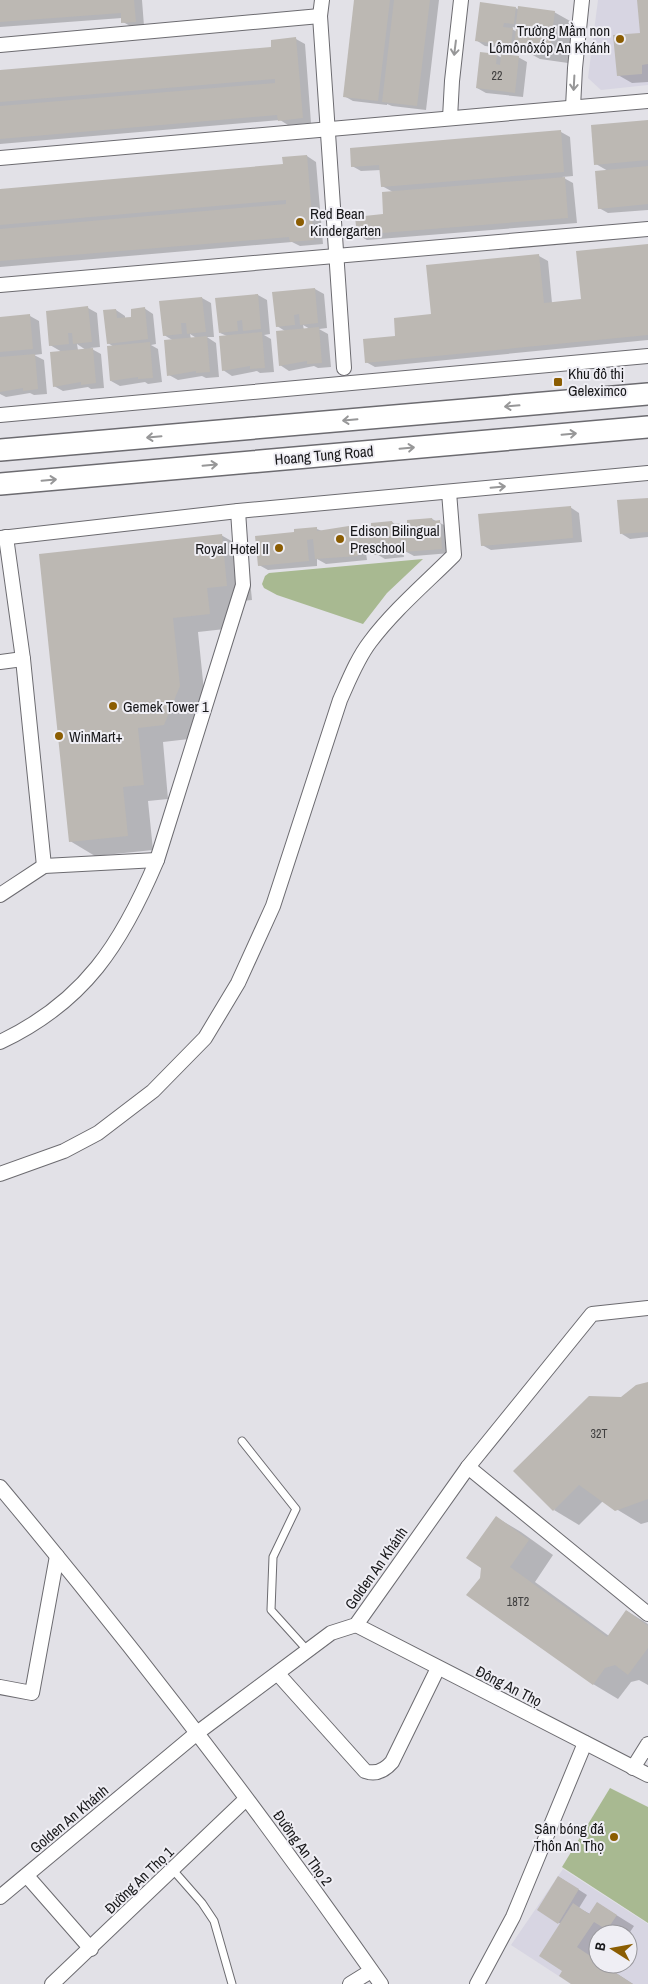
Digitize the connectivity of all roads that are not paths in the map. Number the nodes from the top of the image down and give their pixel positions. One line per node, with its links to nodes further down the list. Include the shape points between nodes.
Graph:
1 (322, 0): 4 (street)
2 (461, 0): 8 (street, one-way to 8)
3 (582, 0): 7 (street, one-way to 7)
4 (320, 16): 5 (street); 9 (street)
5 (0, 45)
6 (648, 100): 7 (street)
7 (573, 107): 8 (street)
8 (450, 118): 9 (street)
9 (328, 129): 10 (street); 12 (street)
10 (0, 158)
11 (648, 229): 12 (street)
12 (337, 257): 13 (street); 15 (street)
13 (0, 286)
14 (648, 356): 17 (street)
15 (344, 368)
16 (648, 394): 19 (main road, one-way to 19)
17 (0, 415)
18 (648, 426): 21 (main road, Hoang Tung Road, one-way to 18)
19 (0, 450)
20 (648, 473): 22 (street, one-way to 20)
21 (0, 484)
22 (449, 492): 23 (street); 31 (street, via 454,555 390,618 369,642 353,669 273,906 238,983 209,1031 153,1092 98,1133 64,1150)
23 (238, 511): 24 (street); 27 (street, via 243,585)
24 (3, 538): 25 (street)
25 (23, 659): 26 (street); 28 (street)
26 (0, 662)
27 (157, 860): 28 (street); 30 (street, via 127,924 90,978 38,1020)
28 (44, 866): 29 (street)
29 (0, 895)
30 (0, 1042)
31 (0, 1174)
32 (648, 1308): 34 (street, Golden An Khánh, via 592,1314)
33 (242, 1441): 39 (lane, via 296,1509 273,1558 271,1610)
34 (468, 1467): 37 (street); 38 (street, Golden An Khánh)
35 (0, 1487): 36 (street, Đường An Thọ 2)
36 (57, 1556): 42 (street, via 32,1693); 43 (street, Đường An Thọ 2)
37 (648, 1614)
38 (356, 1625): 39 (street, Golden An Khánh, via 331,1634); 40 (street, Đông An Thọ)
39 (308, 1652): 41 (street, Golden An Khánh)
40 (438, 1668): 41 (street, via 392,1762 387,1768 372,1773 365,1771); 44 (street, Đông An Thọ)
41 (278, 1674): 43 (street, Golden An Khánh)
42 (0, 1687)
43 (197, 1733): 48 (street, Đường An Thọ 2); 50 (street, Golden An Khánh)
44 (585, 1743): 46 (street, Đông An Thọ); 58 (street, via 513,1917)
45 (648, 1744): 46 (street)
46 (634, 1768): 47 (street, Đông An Thọ)
47 (648, 1776)
48 (246, 1799): 49 (street, Đường An Thọ 1); 53 (street, Đường An Thọ 2)
49 (173, 1870): 52 (street, Đường An Thọ 1); 55 (lane, via 214,1921)
50 (27, 1876): 51 (street, Golden An Khánh); 52 (street)
51 (0, 1897)
52 (91, 1948): 54 (street, Đường An Thọ 1)
53 (372, 1970): 56 (street); 57 (street, Đường An Thọ 2)
54 (52, 1984)
55 (232, 1984)
56 (350, 1984)
57 (381, 1984)
58 (477, 1984)

